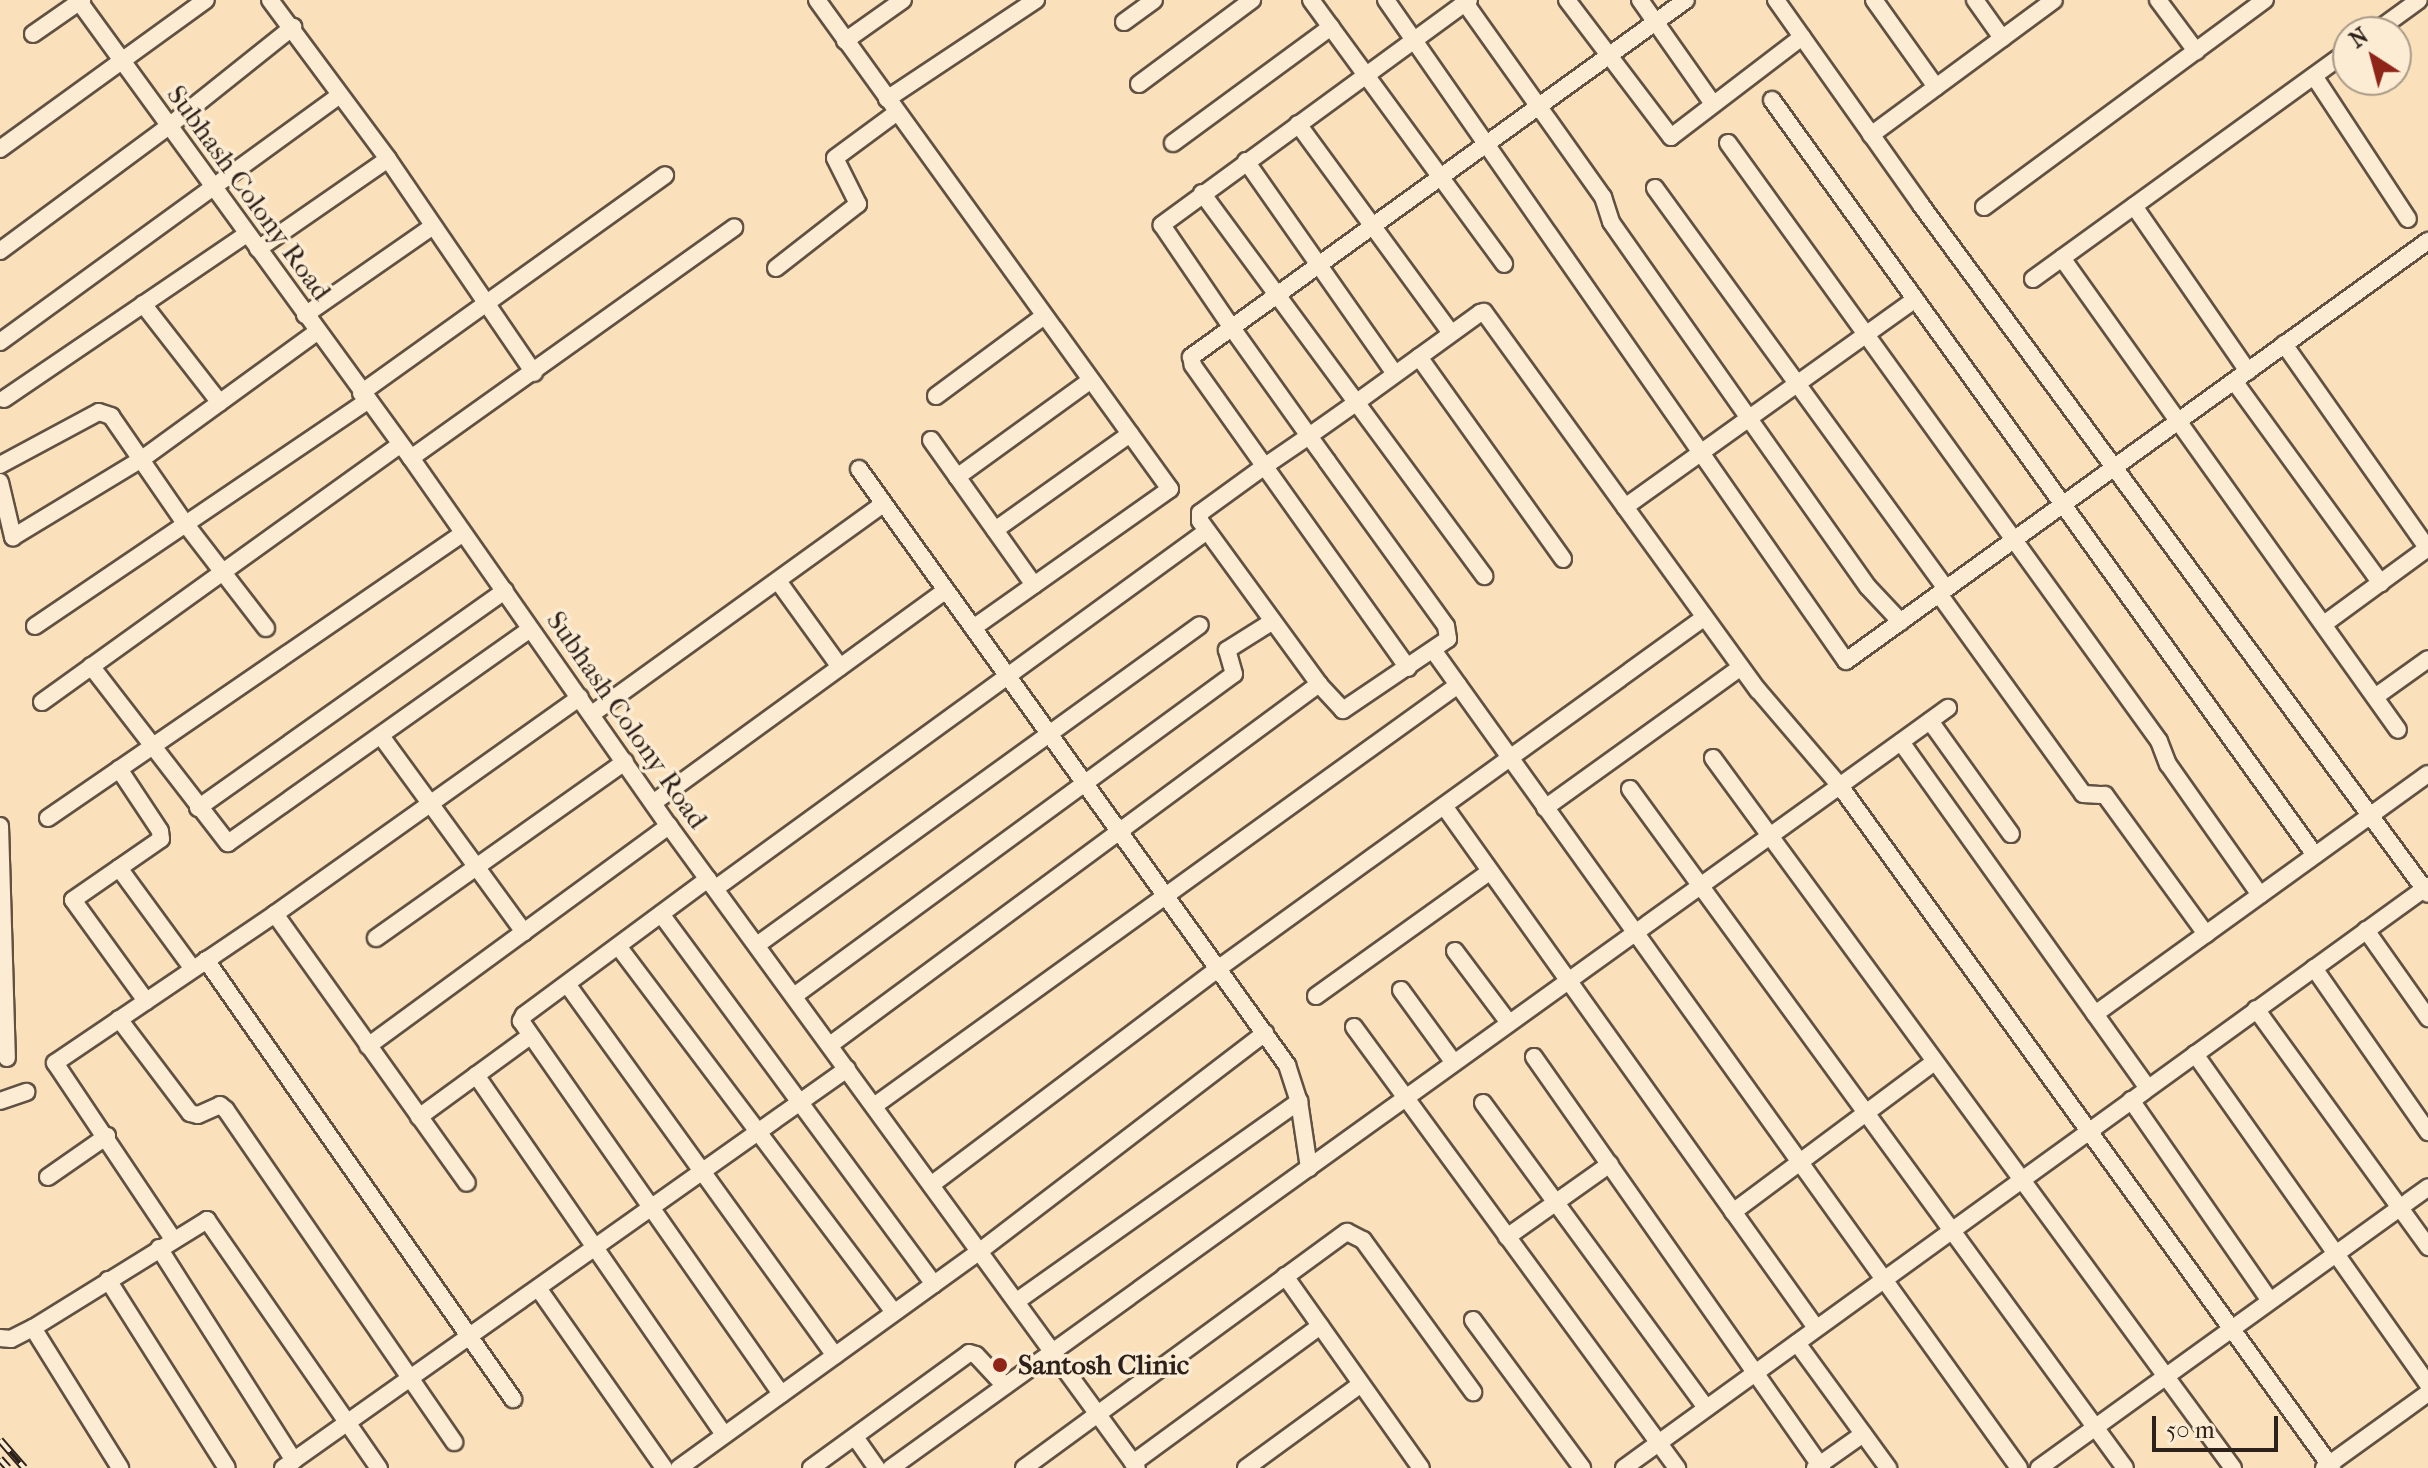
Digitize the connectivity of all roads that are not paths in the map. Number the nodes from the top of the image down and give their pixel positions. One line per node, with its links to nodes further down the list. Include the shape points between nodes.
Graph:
1 (206, 0): 35 (street)
2 (270, 0): 26 (street)
3 (817, 0): 32 (street)
4 (903, 0): 32 (street)
5 (1036, 0): 44 (street)
6 (1154, 0): 24 (street)
7 (1252, 0): 39 (street)
8 (1311, 0): 27 (street)
9 (1386, 0): 31 (street)
10 (1567, 0): 34 (street)
11 (1640, 0): 25 (street)
12 (1686, 0): 25 (street)
13 (1776, 0): 29 (street)
14 (1874, 0): 40 (street)
15 (1975, 0): 30 (street)
16 (2054, 0): 30 (street)
17 (2158, 0): 33 (street)
18 (2420, 0): 22 (street); 23 (street)
19 (80, 1): 28 (street); 35 (street, Subhash Colony Road)
20 (1466, 1): 31 (street); 45 (street)
21 (2261, 1): 33 (street)
22 (2428, 10)
23 (2398, 16)
24 (1124, 22)
25 (1656, 22): 34 (street); 43 (street)
26 (293, 27): 41 (street); 47 (street)
27 (1331, 27): 37 (street); 49 (street)
28 (33, 34)
29 (1802, 37): 43 (street); 48 (street)
30 (2002, 38): 40 (street)
31 (1414, 40): 37 (street); 51 (street)
32 (845, 41): 44 (street)
33 (2196, 51): 61 (street)
34 (1608, 56): 43 (street, via 1671,137); 45 (street)
35 (121, 61): 47 (street, Subhash Colony Road); 52 (street)
36 (2332, 63): 38 (street)
37 (1366, 75): 46 (street); 56 (street)
38 (2314, 76): 60 (street); 62 (street)
39 (1139, 84)
40 (1936, 87): 48 (street)
41 (340, 95): 53 (street); 58 (street)
42 (1772, 100): 76 (street)
43 (1713, 104)
44 (892, 106): 73 (street, via 835,158 858,204); 80 (street)
45 (1538, 107): 51 (street); 98 (street, via 1603,197 1611,222)
46 (1298, 124): 54 (street); 63 (street)
47 (169, 126): 58 (street, Subhash Colony Road); 69 (street)
48 (1871, 135): 109 (street)
49 (1173, 143)
50 (1728, 143): 84 (street)
51 (1486, 145): 56 (street); 104 (street)
52 (0, 149)
53 (388, 159): 64 (street); 68 (street)
54 (1246, 161): 59 (street); 72 (street)
55 (665, 175): 77 (street)
56 (1441, 177): 63 (street); 71 (street)
57 (1655, 188): 92 (street)
58 (214, 189): 66 (street, Subhash Colony Road); 85 (street)
59 (1202, 193): 75 (street); 81 (street, via 1165,221 1163,230)
60 (2134, 206): 70 (street); 90 (street)
61 (1984, 207)
62 (2408, 219)
63 (1375, 225): 72 (street); 83 (street)
64 (433, 226): 77 (street); 79 (street)
65 (734, 228): 88 (street)
66 (247, 234): 68 (street, Subhash Colony Road); 78 (street)
67 (2428, 241): 86 (street)
68 (258, 249): 79 (street, Subhash Colony Road)
69 (0, 251)
70 (2062, 258): 74 (street); 99 (street)
71 (1504, 264)
72 (1319, 265): 75 (street); 89 (street)
73 (776, 268)
74 (2033, 279)
75 (1278, 295): 81 (street); 96 (street)
76 (1915, 299): 84 (street); 114 (street)
77 (486, 303): 88 (street); 94 (street)
78 (143, 304): 95 (street); 97 (street)
79 (305, 315): 82 (street, Subhash Colony Road)
80 (1044, 316): 91 (street); 93 (street)
81 (1232, 328): 101 (street); 108 (street, via 1194,353 1191,362)
82 (317, 332): 94 (street, Subhash Colony Road); 97 (street)
83 (1451, 333): 87 (street); 115 (street, via 1480,313 1487,315)
84 (1866, 335): 92 (street); 120 (street)
85 (0, 342)
86 (2284, 344): 90 (street); 121 (street)
87 (1419, 357): 89 (street); 122 (street)
88 (534, 373): 105 (street)
89 (1395, 374): 96 (street)
90 (2241, 376): 99 (street); 126 (street)
91 (1091, 380): 100 (street); 111 (street)
92 (1799, 385): 98 (street); 130 (street)
93 (936, 396)
94 (364, 397): 103 (street, Subhash Colony Road); 116 (street)
95 (4, 399)
96 (1357, 402): 101 (street); 124 (street)
97 (220, 403): 106 (street)
98 (1750, 420): 104 (street); 133 (street, via 1868,587)
99 (2180, 420): 109 (street); 134 (street)
100 (1130, 434): 117 (street); 127 (street, via 1170,489)
101 (1309, 436): 108 (street); 140 (street, via 1450,631)
102 (931, 440): 111 (street)
103 (399, 445): 105 (street, Subhash Colony Road); 123 (street)
104 (1702, 455): 115 (street); 133 (street, via 1846,661)
105 (411, 458): 119 (street, Subhash Colony Road)
106 (142, 459): 107 (street, via 111,416 99,412); 112 (street, via 13,537); 116 (street)
107 (0, 465)
108 (1265, 466): 118 (street, via 1200,513); 145 (street)
109 (2114, 467): 114 (street); 173 (street)
110 (859, 469): 113 (street)
111 (957, 477): 117 (street)
112 (0, 482)
113 (883, 504): 125 (street); 128 (street)
114 (2063, 505): 120 (street); 180 (street)
115 (1625, 507): 131 (street)
116 (184, 522): 123 (street); 136 (street)
117 (995, 530): 127 (street)
118 (1207, 531): 132 (street); 146 (street)
119 (462, 534): 129 (street, Subhash Colony Road); 159 (street)
120 (2014, 540): 130 (street); 187 (street, via 2159,741 2168,764)
121 (2428, 548): 126 (street)
122 (1563, 559)
123 (225, 570): 137 (street); 142 (street)
124 (1484, 576)
125 (778, 581): 143 (street); 153 (street)
126 (2381, 583): 134 (street)
127 (1034, 585): 138 (street)
128 (946, 590): 138 (street); 143 (street)
129 (505, 591): 139 (street, Subhash Colony Road); 171 (street)
130 (1943, 591): 133 (street); 194 (street, via 2083,794 2105,795)
131 (1705, 617): 144 (street); 160 (street)
132 (1273, 621): 147 (street); 165 (street, via 1227,650 1234,674)
133 (1901, 622)
134 (2324, 624): 150 (street)
135 (1200, 625): 156 (street)
136 (35, 626)
137 (266, 628)
138 (973, 628): 146 (street)
139 (530, 629): 149 (street, Subhash Colony Road); 157 (street)
140 (1433, 650): 145 (street); 148 (street)
141 (2428, 659): 150 (street)
142 (91, 666): 151 (street); 159 (street)
143 (840, 667): 169 (street)
144 (1741, 667): 166 (street); 172 (street)
145 (1408, 668): 147 (street, via 1343,710)
146 (1006, 675): 156 (street); 184 (street)
147 (1319, 684): 177 (street)
148 (1458, 685): 160 (street); 188 (street)
149 (580, 697): 153 (street, Subhash Colony Road); 168 (street)
150 (2375, 697): 155 (street)
151 (42, 702)
152 (1948, 708): 154 (street)
153 (592, 714): 162 (street, Subhash Colony Road)
154 (1930, 721): 158 (street); 178 (street)
155 (2398, 730)
156 (1049, 734): 165 (street); 196 (street)
157 (381, 736): 168 (street); 171 (street, via 233,842 221,839)
158 (1901, 742): 166 (street); 209 (street)
159 (155, 745): 163 (street); 171 (street)
160 (1510, 758): 170 (street); 172 (street)
161 (1713, 758): 179 (street)
162 (625, 762): 169 (street, Subhash Colony Road); 181 (street)
163 (119, 769): 174 (street); 182 (street, via 161,835)
164 (2428, 774): 173 (street)
165 (1086, 786): 177 (street); 205 (street)
166 (1840, 786): 179 (street); 237 (street)
167 (1630, 789): 185 (street)
168 (431, 802): 181 (street); 189 (street)
169 (653, 803): 176 (street, Subhash Colony Road)
170 (1444, 806): 183 (street); 200 (street)
171 (198, 808)
172 (1545, 808): 193 (street)
173 (2370, 815): 180 (street); 186 (street)
174 (48, 818)
175 (0, 826): 220 (street)
176 (669, 826): 184 (street, Subhash Colony Road); 192 (street)
177 (1119, 832): 188 (street); 216 (street)
178 (2011, 834)
179 (1769, 836): 185 (street); 221 (street)
180 (2315, 855): 187 (street)
181 (477, 866): 192 (street); 195 (street)
182 (119, 868): 199 (street); 207 (street, via 76,896 74,905)
183 (1489, 872): 202 (street); 206 (street)
184 (712, 884): 190 (street); 196 (street, Subhash Colony Road)
185 (1701, 886): 193 (street); 234 (street)
186 (2427, 890): 191 (street)
187 (2260, 895): 194 (street)
188 (1166, 896): 200 (street); 233 (street)
189 (275, 914): 199 (street); 217 (street)
190 (661, 914): 197 (street); 231 (street)
191 (2366, 930): 201 (street); 210 (street)
192 (524, 932): 217 (street)
193 (1634, 934): 202 (street); 241 (street)
194 (2206, 934): 209 (street)
195 (376, 938)
196 (757, 945): 205 (street, Subhash Colony Road)
197 (618, 946): 203 (street); 236 (street)
198 (1455, 951): 212 (street)
199 (200, 965): 207 (street); 274 (street)
200 (1219, 968): 214 (street); 247 (street)
201 (2314, 968): 208 (street); 238 (street)
202 (1568, 982): 212 (street); 252 (street)
203 (567, 984): 215 (street, via 522,1018); 243 (street)
204 (1401, 990): 222 (street)
205 (794, 996): 216 (street, Subhash Colony Road)
206 (1316, 996)
207 (146, 1001): 211 (street)
208 (2256, 1009): 218 (street); 251 (street)
209 (2095, 1014): 225 (street)
210 (2428, 1018)
211 (119, 1019): 239 (street, via 55,1063); 281 (street, via 190,1113 220,1105 226,1110)
212 (1509, 1023): 222 (street)
213 (1354, 1027): 227 (street)
214 (1265, 1033): 230 (street, via 1287,1065); 259 (street)
215 (530, 1036): 224 (street); 250 (street)
216 (830, 1045): 223 (street, Subhash Colony Road)
217 (368, 1046): 235 (street)
218 (2195, 1054): 225 (street); 260 (street)
219 (1534, 1057): 240 (street)
220 (7, 1058)
221 (1934, 1062): 234 (street); 245 (street)
222 (1454, 1063): 227 (street)
223 (847, 1069): 231 (street); 233 (street, Subhash Colony Road)
224 (476, 1075): 235 (street); 256 (street)
225 (2148, 1088): 228 (street)
226 (26, 1092): 229 (street)
227 (1406, 1098): 242 (street); 254 (street)
228 (2131, 1100): 237 (street); 267 (street)
229 (0, 1101)
230 (1299, 1101): 242 (street); 266 (street)
231 (800, 1102): 236 (street); 264 (street)
232 (1483, 1103): 249 (street)
233 (874, 1106): 247 (street, Subhash Colony Road)
234 (1869, 1114): 241 (street); 253 (street)
235 (419, 1117): 246 (street)
236 (758, 1132): 243 (street); 268 (street)
237 (2087, 1132): 245 (street); 273 (street)
238 (2428, 1132)
239 (107, 1136): 244 (street); 255 (street)
240 (1610, 1164): 249 (street); 279 (street)
241 (1800, 1164): 252 (street); 262 (street)
242 (1309, 1168): 277 (street)
243 (701, 1172): 250 (street); 278 (street)
244 (48, 1177)
245 (2024, 1178): 253 (street); 280 (street)
246 (467, 1183)
247 (931, 1185): 259 (street, Subhash Colony Road)
248 (2428, 1187): 251 (street)
249 (1556, 1202): 254 (street); 289 (street)
250 (650, 1208): 256 (street); 287 (street)
251 (2399, 1208): 257 (street); 260 (street)
252 (1733, 1212): 272 (street)
253 (1953, 1230): 262 (street); 292 (street)
254 (1507, 1237): 297 (street)
255 (173, 1239): 258 (street); 291 (street, via 204,1220 210,1222)
256 (595, 1247): 265 (street); 294 (street)
257 (2428, 1247)
258 (159, 1248): 263 (street); 298 (street)
259 (980, 1251): 264 (street); 266 (street, Subhash Colony Road)
260 (2338, 1252): 267 (street); 283 (street)
261 (1285, 1276): 270 (street); 285 (street, via 1338,1237 1356,1234); 290 (street)
262 (1884, 1279): 272 (street); 317 (street)
263 (108, 1280): 271 (street); 303 (street)
264 (934, 1284): 268 (street)
265 (538, 1288): 274 (street); 305 (street)
266 (1017, 1301): 277 (street, Subhash Colony Road)
267 (2270, 1301): 273 (street)
268 (894, 1312): 278 (street)
269 (1473, 1320): 313 (street)
270 (1320, 1326): 282 (street); 299 (street)
271 (33, 1328): 275 (street, via 11,1339); 302 (street)
272 (1816, 1328): 276 (street)
273 (2231, 1329): 280 (street); 301 (street)
274 (471, 1335): 281 (street); 288 (street)
275 (0, 1338)
276 (1797, 1343): 279 (street); 293 (street)
277 (1054, 1351): 284 (street); 290 (street, Subhash Colony Road)
278 (835, 1355): 287 (street)
279 (1756, 1372): 289 (street); 300 (street)
280 (2167, 1375): 292 (street); 320 (street)
281 (408, 1379): 291 (street); 296 (street)
282 (1361, 1384): 311 (street); 312 (street)
283 (2428, 1384)
284 (1005, 1386): 295 (street, via 969,1353); 309 (street)
285 (1473, 1392)
286 (2428, 1393): 301 (street)
287 (781, 1394): 294 (street)
288 (513, 1399)
289 (1706, 1408): 297 (street)
290 (1097, 1412): 299 (street, Subhash Colony Road); 310 (street)
291 (350, 1421): 298 (street); 304 (street)
292 (2096, 1427): 318 (street); 319 (street)
293 (1863, 1434): 300 (street); 316 (street)
294 (724, 1435): 306 (street)
295 (855, 1437): 307 (street); 308 (street)
296 (454, 1442)
297 (1658, 1443): 314 (street); 315 (street)
298 (289, 1464)
299 (1135, 1465)
300 (1819, 1467)
301 (2328, 1467)
302 (120, 1468)
303 (227, 1468)
304 (379, 1468)
305 (664, 1468)
306 (679, 1468)
307 (811, 1468)
308 (877, 1468)
309 (891, 1468)
310 (1024, 1468)
311 (1246, 1468)
312 (1421, 1468)
313 (1582, 1468)
314 (1624, 1468)
315 (1677, 1468)
316 (1888, 1468)
317 (2019, 1468)
318 (2039, 1468)
319 (2125, 1468)
320 (2233, 1468)

